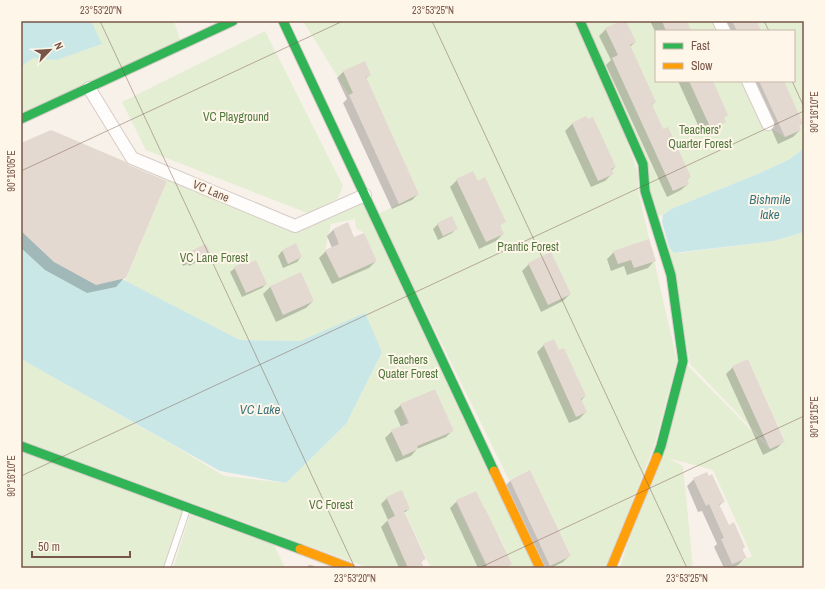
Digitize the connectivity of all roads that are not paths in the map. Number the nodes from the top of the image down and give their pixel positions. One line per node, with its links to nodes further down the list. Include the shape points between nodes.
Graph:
1 (232, 21): 7 (street)
2 (283, 21): 10 (street)
3 (580, 21): 16 (street, via 643,164 645,191 671,275 683,361 661,446)
4 (719, 21): 5 (street)
5 (724, 30)
6 (748, 82): 9 (street)
7 (90, 88): 8 (street); 10 (street, VC Lane, via 132,158 295,226)
8 (21, 119)
9 (768, 124)
10 (365, 195): 15 (street)
11 (21, 446): 12 (street)
12 (187, 508): 13 (lane); 14 (street)
13 (167, 568)
14 (350, 568)
15 (540, 568)
16 (611, 568)

